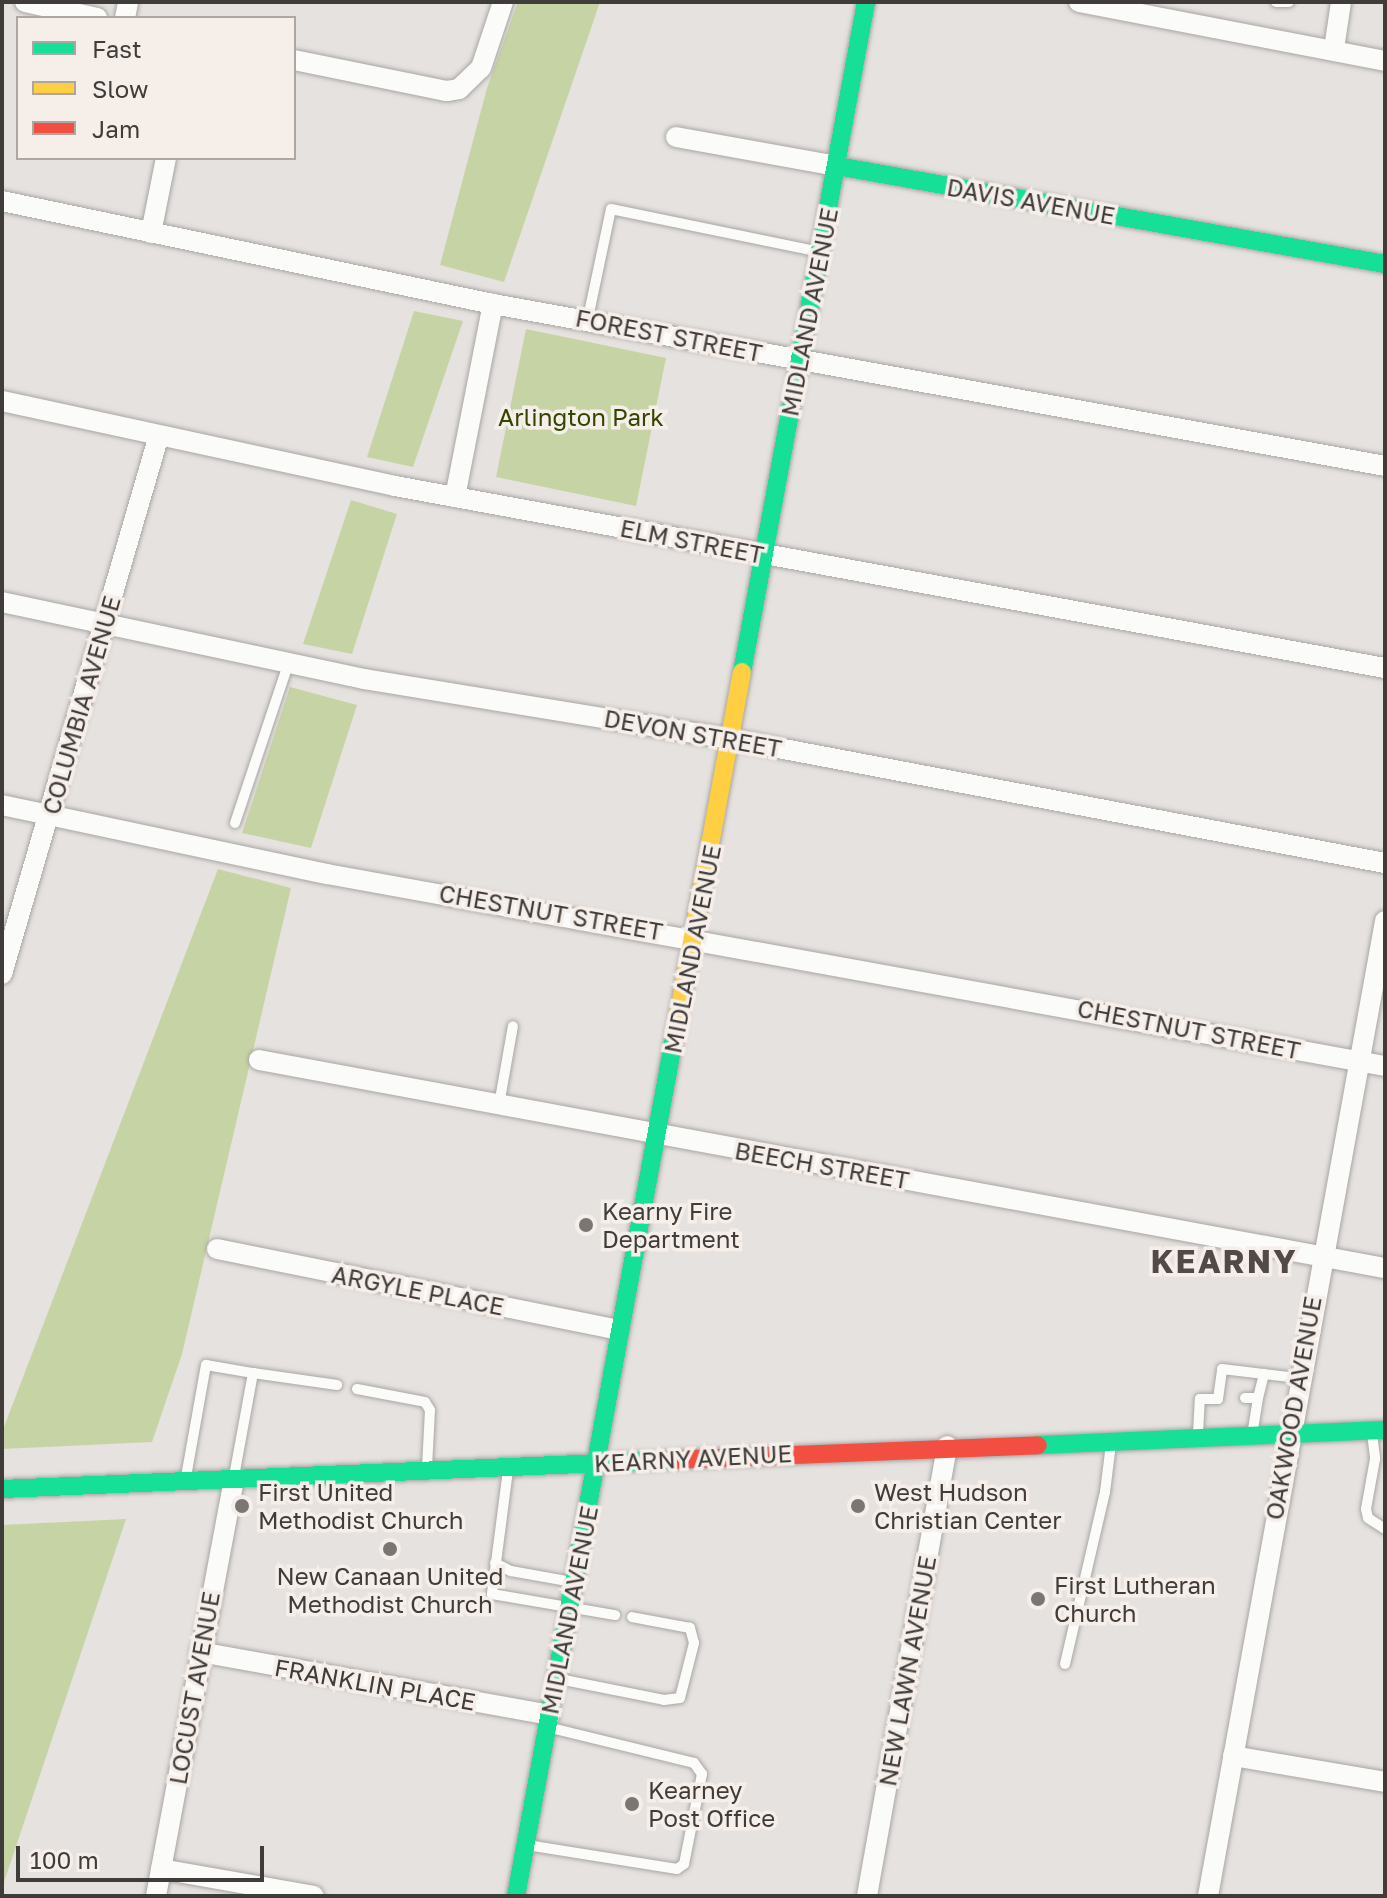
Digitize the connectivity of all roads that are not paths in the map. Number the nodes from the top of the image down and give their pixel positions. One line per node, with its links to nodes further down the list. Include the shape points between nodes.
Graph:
1 (25, 2): 9 (street)
2 (503, 2): 11 (street, via 481,68 459,89 447,91)
3 (866, 2): 15 (street, MIDLAND AVENUE)
4 (1079, 2): 8 (street)
5 (1276, 2): 6 (lane)
6 (1289, 2)
7 (1341, 2): 10 (street)
8 (1111, 4): 10 (street)
9 (88, 16)
10 (1334, 49): 12 (street)
11 (296, 60)
12 (1385, 61)
13 (676, 137): 15 (street, DAVIS AVENUE)
14 (166, 160): 17 (street)
15 (837, 166): 18 (street, MIDLAND AVENUE); 19 (street, DAVIS AVENUE)
16 (2, 201): 17 (street, FOREST STREET)
17 (151, 233): 20 (street, FOREST STREET)
18 (820, 252): 21 (lane, via 611,209); 22 (street, MIDLAND AVENUE)
19 (1385, 264)
20 (493, 304): 21 (street, FOREST STREET); 26 (street)
21 (588, 318): 22 (street, FOREST STREET)
22 (799, 360): 25 (street, FOREST STREET); 27 (street, MIDLAND AVENUE)
23 (2, 401): 24 (street, ELM STREET)
24 (159, 435): 26 (street, ELM STREET); 29 (street, COLUMBIA AVENUE)
25 (1385, 466)
26 (455, 497): 27 (street, ELM STREET)
27 (764, 555): 31 (street, ELM STREET); 32 (street, MIDLAND AVENUE)
28 (2, 602): 29 (street, DEVON STREET)
29 (106, 624): 30 (street, DEVON STREET); 34 (street, COLUMBIA AVENUE)
30 (289, 662): 32 (street, DEVON STREET); 35 (lane)
31 (1385, 668)
32 (731, 739): 36 (street, DEVON STREET); 38 (street, MIDLAND AVENUE)
33 (2, 805): 34 (street, CHESTNUT STREET)
34 (49, 815): 38 (street, CHESTNUT STREET, via 327,874); 39 (street, COLUMBIA AVENUE)
35 (235, 823)
36 (1385, 863)
37 (1385, 921): 42 (street, OAKWOOD AVENUE)
38 (696, 937): 42 (street, CHESTNUT STREET); 45 (street, MIDLAND AVENUE)
39 (2, 974)
40 (513, 1026): 44 (lane)
41 (259, 1060): 44 (street, BEECH STREET)
42 (1358, 1061): 43 (street, CHESTNUT STREET); 47 (street, OAKWOOD AVENUE)
43 (1385, 1066)
44 (499, 1105): 45 (street, BEECH STREET)
45 (657, 1134): 47 (street, BEECH STREET); 49 (street, MIDLAND AVENUE)
46 (217, 1249): 49 (street, ARGYLE PLACE)
47 (1321, 1257): 48 (street, BEECH STREET); 52 (street, OAKWOOD AVENUE)
48 (1385, 1268)
49 (618, 1330): 63 (street, MIDLAND AVENUE)
50 (253, 1373): 53 (lane); 66 (lane); 67 (lane, via 206,1365)
51 (1264, 1374): 52 (lane); 56 (lane); 60 (lane, via 1222,1369 1220,1399 1200,1399)
52 (1298, 1378): 58 (street, OAKWOOD AVENUE)
53 (337, 1385)
54 (357, 1389): 65 (lane, via 425,1402 430,1410)
55 (1245, 1398): 56 (lane)
56 (1258, 1398): 59 (lane)
57 (1378, 1430): 58 (street, KEARNY AVENUE); 69 (lane, via 1366,1509 1368,1518)
58 (1288, 1433): 59 (street, KEARNY AVENUE); 79 (street, OAKWOOD AVENUE)
59 (1253, 1434): 60 (street, KEARNY AVENUE)
60 (1198, 1436): 61 (street, KEARNY AVENUE)
61 (1112, 1438): 62 (street, KEARNY AVENUE); 76 (lane, via 1105,1492)
62 (947, 1446): 63 (street, KEARNY AVENUE); 86 (street, NEW LAWN AVENUE)
63 (597, 1462): 64 (street, KEARNY AVENUE); 71 (street, MIDLAND AVENUE)
64 (508, 1470): 65 (street, KEARNY AVENUE); 70 (lane)
65 (427, 1473): 66 (street, KEARNY AVENUE)
66 (234, 1481): 67 (street, KEARNY AVENUE); 75 (street, LOCUST AVENUE)
67 (186, 1483): 68 (street, KEARNY AVENUE)
68 (2, 1489)
69 (1385, 1529)
70 (495, 1563): 71 (lane); 72 (lane, via 492,1594)
71 (573, 1582): 72 (street, MIDLAND AVENUE)
72 (568, 1606): 73 (lane); 77 (street, MIDLAND AVENUE)
73 (615, 1615)
74 (632, 1617): 77 (lane, via 690,1628 694,1643 685,1692 673,1701)
75 (200, 1652): 78 (street, FRANKLIN PLACE); 82 (street, LOCUST AVENUE)
76 (1065, 1664)
77 (557, 1679): 78 (street, MIDLAND AVENUE)
78 (548, 1721): 81 (street, MIDLAND AVENUE); 81 (lane, via 694,1763 702,1774 684,1864 677,1869)
79 (1233, 1756): 80 (street); 87 (street, OAKWOOD AVENUE)
80 (1385, 1782)
81 (527, 1845): 85 (street, MIDLAND AVENUE)
82 (161, 1869): 83 (street, LOCUST AVENUE); 84 (street)
83 (156, 1896)
84 (314, 1896)
85 (516, 1896)
86 (867, 1896)
87 (1208, 1896)

